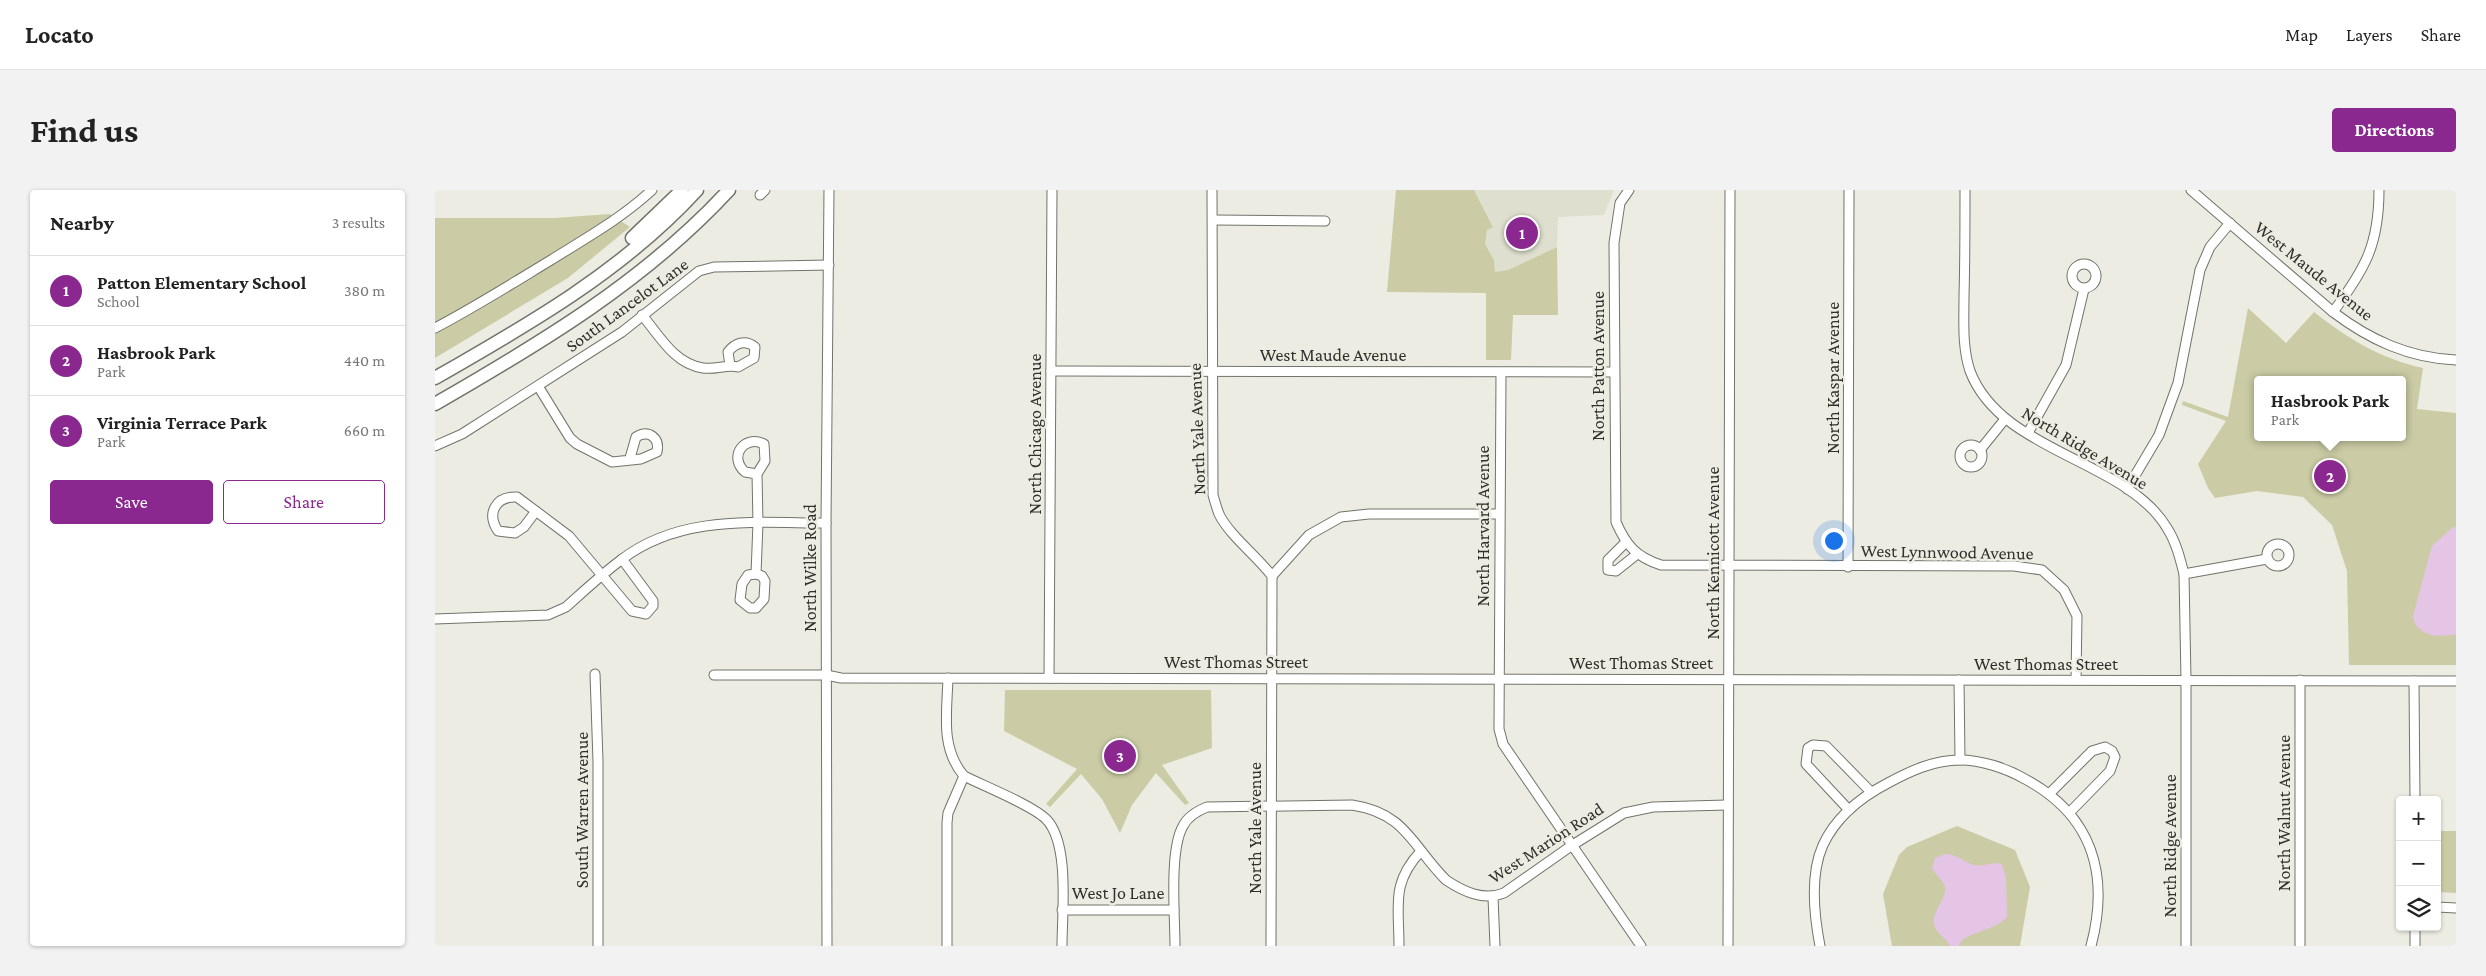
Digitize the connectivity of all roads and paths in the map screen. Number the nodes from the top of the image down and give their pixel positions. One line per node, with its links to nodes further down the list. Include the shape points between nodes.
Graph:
1 (652, 190): 22 (street, via 633,207)
2 (682, 190): 19 (highway, via 601,264)
3 (697, 190): 19 (highway, via 657,228)
4 (729, 190): 31 (highway, via 651,263 608,296 552,336)
5 (829, 190): 17 (street, North Wilke Road)
6 (1052, 190): 25 (street, North Chicago Avenue)
7 (1212, 190): 14 (street, North Yale Avenue)
8 (1629, 190): 27 (street, North Patton Avenue, via 1620,203 1614,242)
9 (1730, 190): 47 (street, North Kennicott Avenue)
10 (1849, 190): 48 (street, North Kaspar Avenue)
11 (1965, 190): 32 (street, North Ridge Avenue, via 1964,345 1977,384)
12 (2191, 190): 16 (street, West Maude Avenue)
13 (2379, 190): 20 (street, via 2377,226 2368,258 2359,277)
14 (1213, 220): 15 (street); 26 (street, North Yale Avenue)
15 (1325, 221)
16 (2230, 223): 20 (street, West Maude Avenue); 38 (street, via 2210,247 2200,270 2178,383 2159,435)
17 (829, 266): 21 (street, South Lancelot Lane, via 714,267 690,276); 42 (street, North Wilke Road)
18 (2084, 288): 33 (street, via 2066,365)
19 (579, 290): 29 (highway, via 542,316)
20 (2333, 312): 23 (street, West Maude Avenue, via 2358,331 2389,346 2415,354)
21 (642, 314): 24 (street, via 679,359 704,368); 30 (street, South Lancelot Lane, via 622,332)
22 (435, 328)
23 (2456, 360)
24 (730, 365)
25 (1051, 371): 26 (street, West Maude Avenue); 58 (street, North Chicago Avenue)
26 (1211, 371): 28 (street, West Maude Avenue); 52 (street, North Yale Avenue, via 1213,495 1228,527)
27 (1614, 372): 28 (street, West Maude Avenue); 43 (street, North Patton Avenue, via 1616,522)
28 (1501, 373): 40 (street, North Harvard Avenue)
29 (435, 378)
30 (538, 386): 34 (street, South Lancelot Lane, via 462,434); 36 (street, via 577,444 613,462)
31 (435, 404)
32 (2005, 419): 33 (street, North Ridge Avenue); 35 (street)
33 (2029, 434): 38 (street, North Ridge Avenue)
34 (435, 446)
35 (1980, 450)
36 (630, 458)
37 (757, 474): 41 (street)
38 (2127, 489): 50 (street, North Ridge Avenue, via 2167,526)
39 (537, 511): 39 (street, via 515,533 498,531 492,513 495,504 508,496 517,497); 51 (street, via 569,536)
40 (1499, 514): 52 (street, via 1341,517 1309,534); 60 (street, North Harvard Avenue)
41 (758, 523): 42 (street); 45 (street, via 728,523 681,530 657,539); 49 (street)
42 (826, 523): 56 (street, North Wilke Road)
43 (1625, 543): 44 (street, North Patton Avenue); 44 (street, via 1608,560 1608,570 1617,571)
44 (1636, 555): 47 (street, North Patton Avenue, via 1661,565)
45 (622, 559): 51 (street); 51 (street, via 653,601 651,610 646,614 632,611)
46 (2267, 559): 50 (street)
47 (1728, 566): 48 (street, West Lynnwood Avenue); 61 (street, North Kennicott Avenue)
48 (1848, 567): 63 (street, West Lynnwood Avenue, via 2014,566 2042,570 2064,590 2077,616)
49 (756, 574)
50 (2184, 574): 64 (street, North Ridge Avenue)
51 (601, 576): 53 (street, via 566,607 548,615)
52 (1272, 576): 59 (street, North Yale Avenue)
53 (435, 619)
54 (595, 674): 85 (street, South Warren Avenue)
55 (713, 675): 56 (street, West Thomas Street)
56 (827, 675): 57 (street, West Thomas Street, via 841,678); 86 (street, North Wilke Road)
57 (948, 678): 58 (street, West Thomas Street); 69 (street, via 947,745)
58 (1049, 678): 59 (street, West Thomas Street)
59 (1271, 678): 60 (street, West Thomas Street); 74 (street, North Yale Avenue)
60 (1499, 679): 61 (street, West Thomas Street); 77 (street, North Harvard Avenue, via 1499,729 1503,744)
61 (1729, 679): 62 (street, West Thomas Street); 73 (street, North Kennicott Avenue)
62 (1959, 680): 63 (street, West Thomas Street); 68 (street)
63 (2075, 680): 64 (street, West Thomas Street)
64 (2186, 680): 65 (street, West Thomas Street); 97 (street, North Ridge Avenue)
65 (2300, 680): 66 (street, West Thomas Street); 98 (street, North Walnut Avenue)
66 (2414, 681): 67 (street, West Thomas Street); 72 (street)
67 (2456, 681)
68 (1960, 760): 70 (street, via 1916,769); 71 (street, via 1987,764 2019,775)
69 (964, 776): 82 (street, via 1047,820 1059,843); 87 (street, via 947,823)
70 (1871, 792): 75 (street); 75 (street, via 1826,746 1807,748 1806,764)
71 (2049, 794): 76 (street); 76 (street, via 2092,751 2105,748 2112,751 2115,757 2111,770)
72 (2415, 796)
73 (1727, 805): 77 (street, West Marion Road, via 1653,807 1624,812); 94 (street, North Kennicott Avenue)
74 (1271, 806): 78 (street, West Marion Road, via 1369,807 1395,820); 83 (street, West Marion Road, via 1207,807 1195,812 1183,825 1176,848); 90 (street, North Yale Avenue)
75 (1849, 810): 95 (street, via 1823,846 1817,866 1815,902)
76 (2070, 812): 96 (street, via 2086,838 2095,869 2098,912)
77 (1571, 846): 79 (street, West Marion Road, via 1504,893); 93 (street, North Harvard Avenue)
78 (1421, 851): 79 (street, West Marion Road, via 1439,873 1457,887); 91 (street, via 1408,865 1400,884)
79 (1493, 897): 92 (street)
80 (2441, 908): 81 (street)
81 (2456, 908)
82 (1062, 910): 83 (street, West Jo Lane); 88 (street)
83 (1175, 910): 89 (street)
84 (2415, 931): 99 (street)
85 (598, 946)
86 (827, 946)
87 (947, 946)
88 (1062, 946)
89 (1175, 946)
90 (1271, 946)
91 (1399, 946)
92 (1495, 946)
93 (1641, 946)
94 (1727, 946)
95 (1820, 946)
96 (2091, 946)
97 (2187, 946)
98 (2300, 946)
99 (2415, 946)

